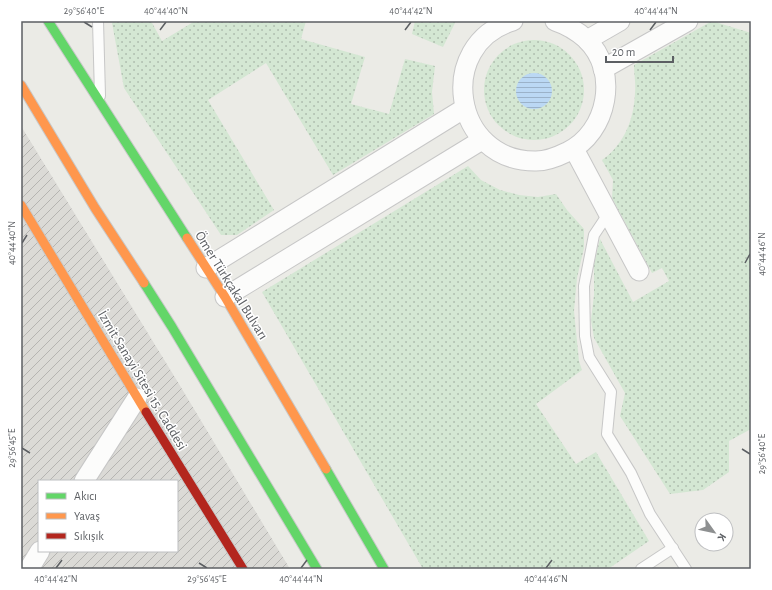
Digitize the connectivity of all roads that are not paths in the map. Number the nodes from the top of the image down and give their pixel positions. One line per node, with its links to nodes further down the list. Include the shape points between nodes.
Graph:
1 (48, 21): 10 (main road, Ömer Türkçakal Bulvarı)
2 (98, 21): 10 (lane)
3 (555, 21): 7 (street, via 569,26)
4 (620, 21): 7 (street)
5 (688, 21): 8 (street)
6 (504, 22): 11 (street, via 483,39 469,59 462,83)
7 (587, 40): 8 (street)
8 (603, 69): 13 (street, via 606,87 604,106 588,138)
9 (21, 85): 25 (main road, via 95,208 172,327)
10 (100, 104): 16 (main road, Ömer Türkçakal Bulvarı)
11 (465, 108): 12 (street, via 471,125); 16 (street)
12 (482, 140): 13 (street, via 498,152 516,159 536,161 556,158); 18 (street)
13 (574, 149): 15 (street)
14 (23, 214): 19 (main road, İzmit Sanayi Sitesi 15. Caddesi)
15 (608, 214): 17 (street); 21 (lane, via 594,235 584,286 585,336 589,357 611,392 607,434 632,473 650,514)
16 (206, 268): 18 (main road, Ömer Türkçakal Bulvarı)
17 (638, 271)
18 (225, 297): 26 (main road, Ömer Türkçakal Bulvarı)
19 (137, 398): 20 (street); 24 (main road, İzmit Sanayi Sitesi 15. Caddesi)
20 (85, 480)
21 (672, 548): 27 (lane); 28 (lane)
22 (39, 552): 23 (street)
23 (29, 569)
24 (243, 569)
25 (317, 569)
26 (384, 569)
27 (641, 569)
28 (686, 569)

